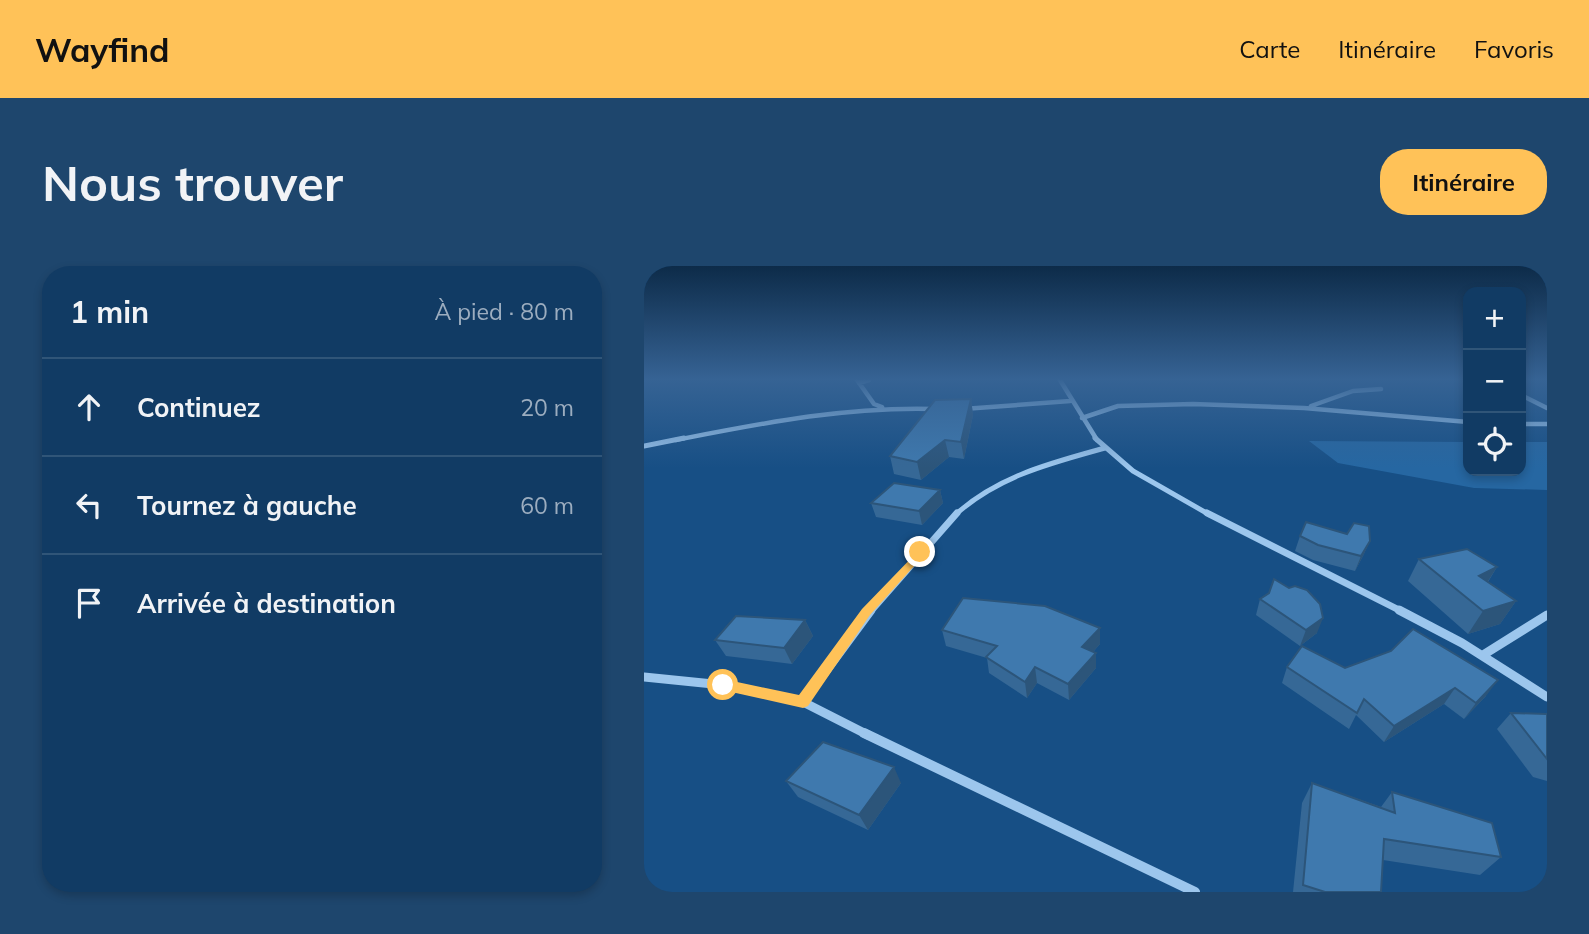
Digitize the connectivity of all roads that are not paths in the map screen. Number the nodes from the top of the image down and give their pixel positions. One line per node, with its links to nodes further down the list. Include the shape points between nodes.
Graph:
1 (859, 409): 9 (street, via 807,414)
2 (1076, 409): 5 (street)
3 (1108, 409): 5 (street)
4 (1313, 409): 6 (street)
5 (1082, 418): 10 (street)
6 (1463, 422)
7 (1526, 424): 8 (street)
8 (1547, 424)
9 (644, 446)
10 (1105, 448): 12 (street, via 1148,480 1235,531); 15 (street, via 1013,478 970,504 866,612)
11 (1547, 615): 12 (street)
12 (1483, 655): 14 (street)
13 (644, 677): 15 (street, via 723,685)
14 (1547, 697)
15 (803, 702): 16 (street)
16 (1195, 892)

